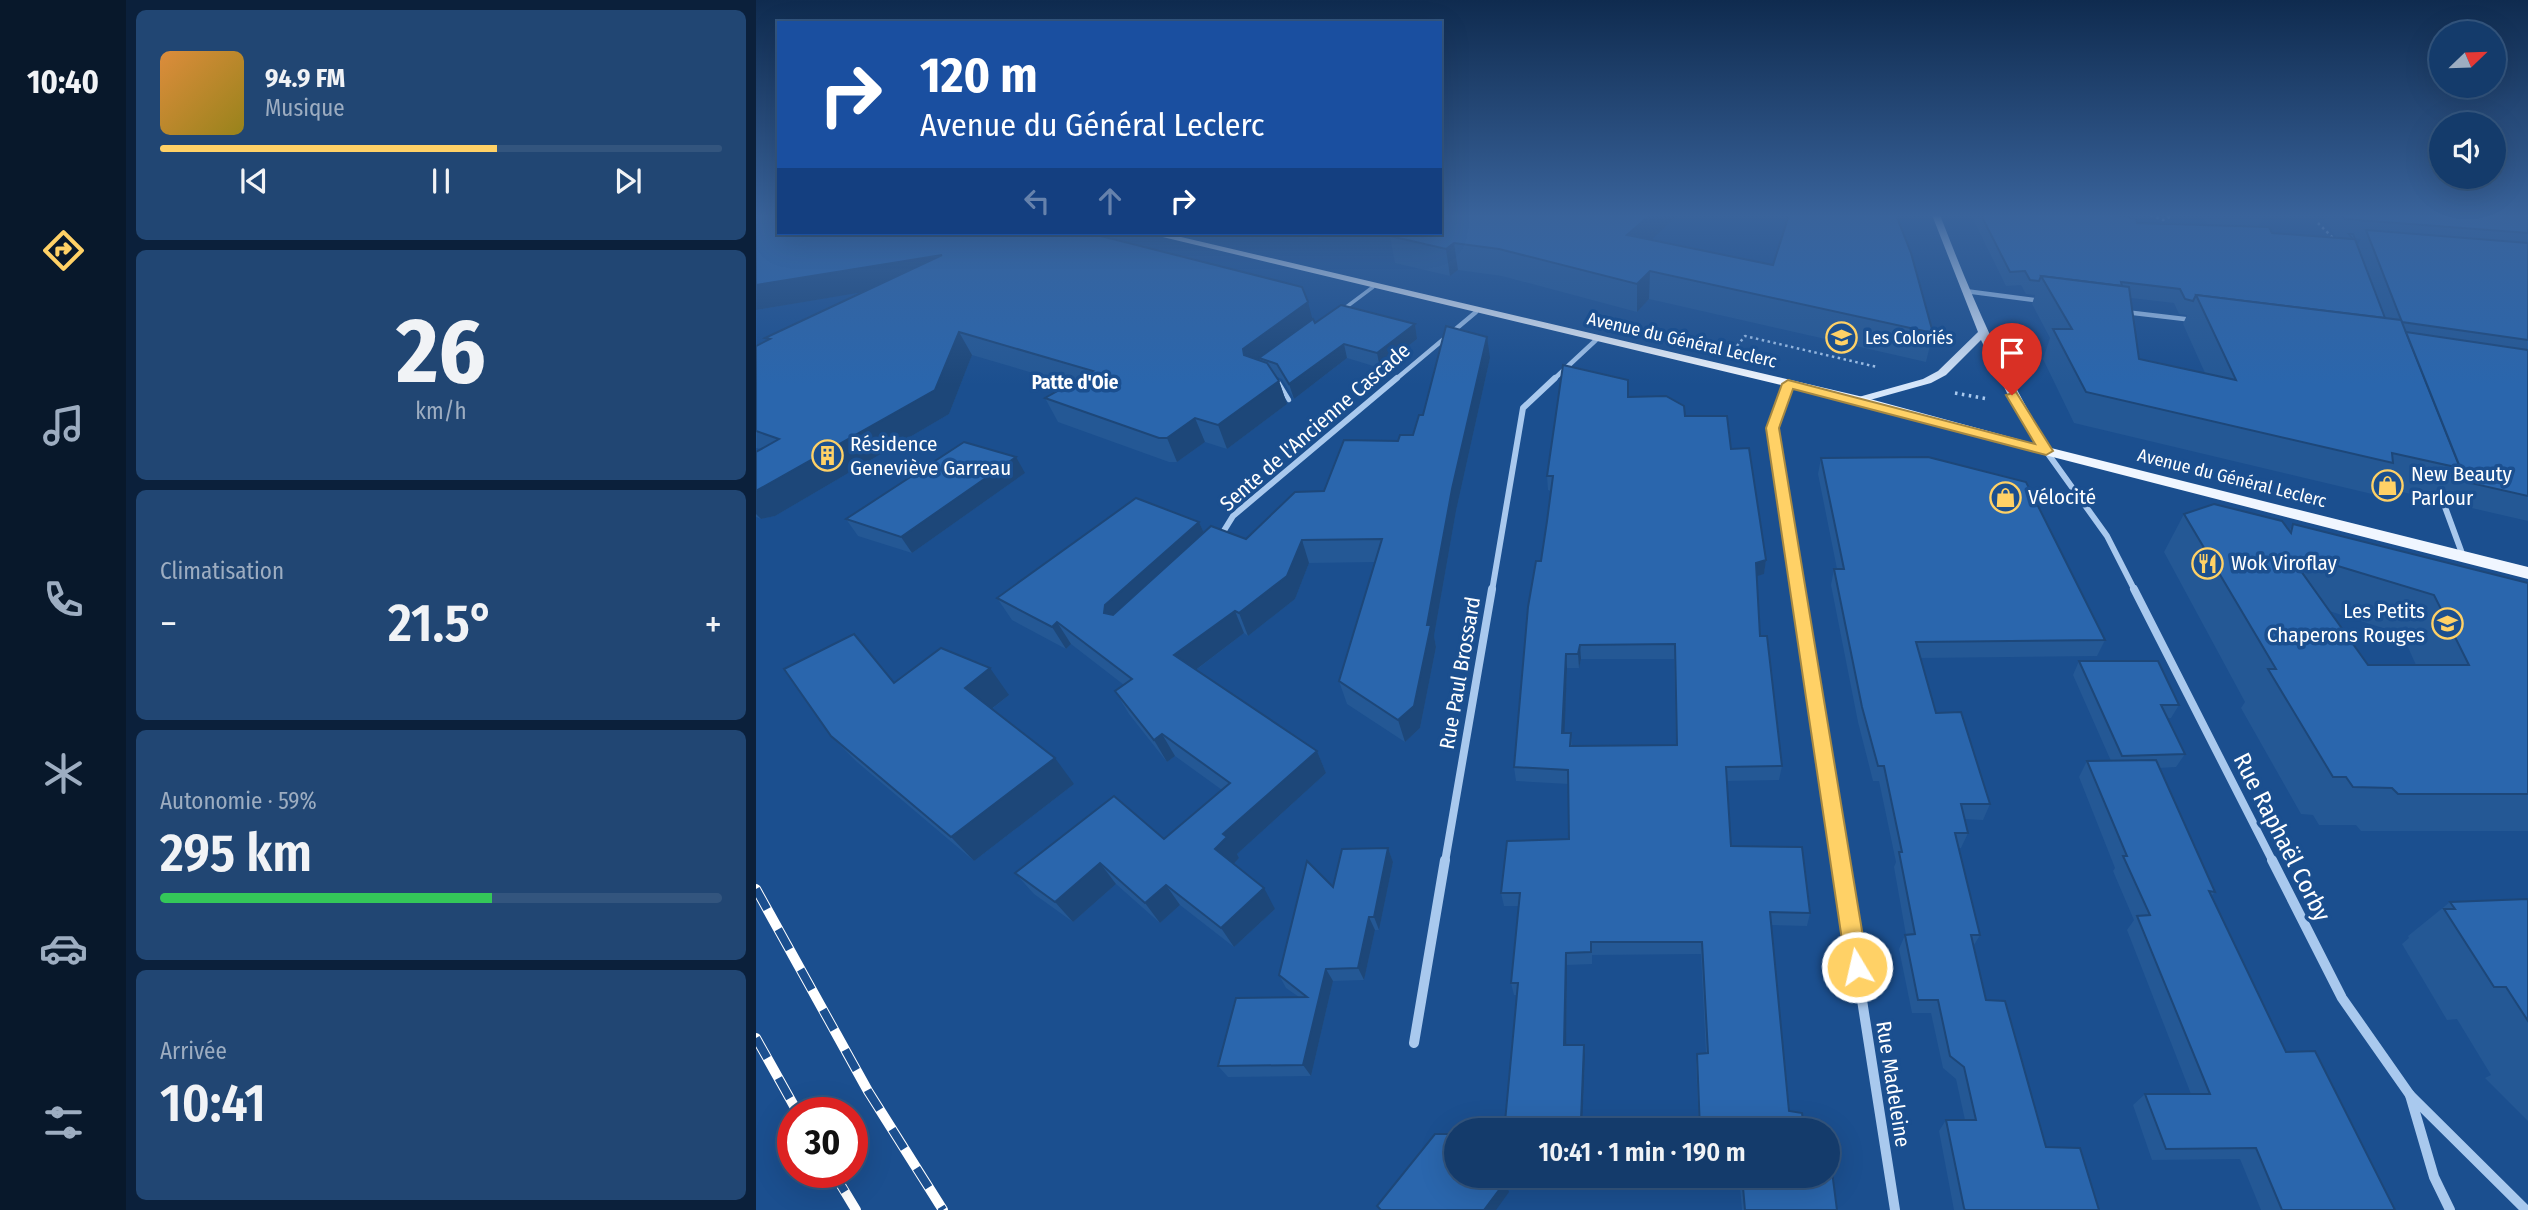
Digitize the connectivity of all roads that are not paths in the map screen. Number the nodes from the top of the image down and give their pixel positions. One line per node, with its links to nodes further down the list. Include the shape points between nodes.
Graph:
1 (1309, 271): 3 (main road, Avenue du Général Leclerc)
2 (1958, 271): 4 (main road)
3 (1373, 287): 7 (main road, Avenue du Général Leclerc); 8 (lane)
4 (1965, 291): 5 (street); 10 (main road)
5 (2046, 302)
6 (2114, 310): 9 (street)
7 (1476, 312): 11 (main road, Avenue du Général Leclerc); 18 (street, Sente de l'Ancienne Cascade, via 1233,516)
8 (1334, 316)
9 (2208, 322)
10 (1984, 331): 15 (main road, via 1942,373); 16 (main road, via 2014,400)
11 (1596, 340): 13 (main road, Avenue du Général Leclerc); 21 (street, Rue Paul Brossard, via 1523,408)
12 (1266, 378): 14 (lane, via 1278,382)
13 (1788, 384): 15 (main road, Avenue du Général Leclerc); 23 (street, Rue Madeleine, via 1772,428)
14 (1289, 400)
15 (1859, 400): 16 (main road, Avenue du Général Leclerc)
16 (2046, 451): 19 (main road, Avenue du Général Leclerc); 22 (street, Rue Raphaël Corby, via 2107,536 2342,998)
17 (2435, 482): 19 (street)
18 (1216, 545)
19 (2463, 556): 20 (main road, Avenue du Général Leclerc)
20 (2528, 573)
21 (1414, 1043)
22 (2410, 1095): 24 (street, via 2434,1177); 25 (street, Rue Raphaël Corby)
23 (1895, 1210)
24 (2450, 1210)
25 (2526, 1210)

